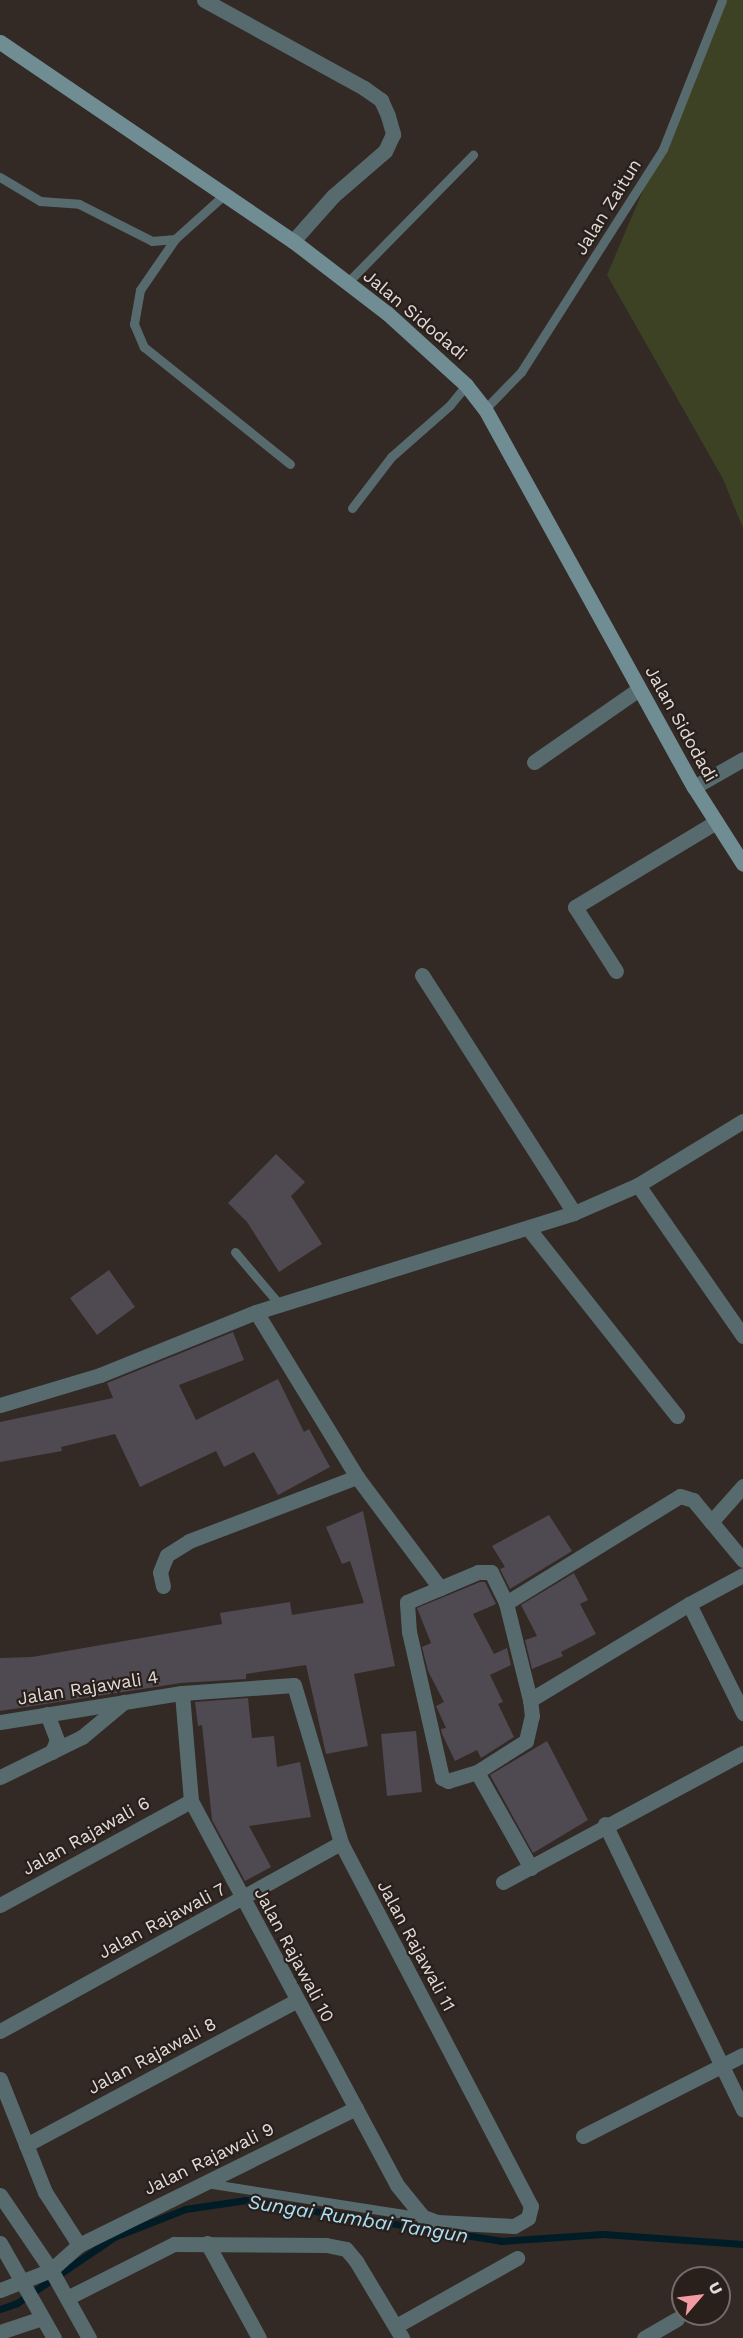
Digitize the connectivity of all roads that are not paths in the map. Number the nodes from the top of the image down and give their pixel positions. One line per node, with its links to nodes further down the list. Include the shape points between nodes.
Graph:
1 (204, 0): 8 (street, via 363,88 381,100 388,116 393,134 385,151 333,196)
2 (722, 0): 11 (lane, Jalan Zaitun, via 663,149 521,372)
3 (0, 42): 6 (street, Jalan Sidodadi)
4 (472, 155): 9 (lane)
5 (0, 177): 7 (lane, via 40,201 79,204 152,241)
6 (224, 195): 7 (lane); 8 (street, Jalan Sidodadi)
7 (175, 239): 12 (lane, via 140,291 135,324 144,347)
8 (292, 242): 9 (street, Jalan Sidodadi)
9 (347, 283): 10 (street, Jalan Sidodadi, via 435,354)
10 (466, 385): 11 (street, Jalan Sidodadi); 13 (lane, via 450,405 391,457)
11 (486, 410): 14 (street, Jalan Sidodadi)
12 (290, 465)
13 (352, 508)
14 (639, 689): 16 (street); 17 (street, Jalan Sidodadi)
15 (743, 759): 17 (street)
16 (534, 762)
17 (694, 787): 18 (street, Jalan Sidodadi)
18 (716, 822): 19 (street, Jalan Sidodadi); 20 (street, via 575,907)
19 (743, 864)
20 (616, 971)
21 (422, 975): 24 (street)
22 (743, 1121): 23 (street)
23 (638, 1185): 24 (street); 29 (street)
24 (574, 1213): 25 (street)
25 (528, 1228): 27 (street); 31 (street)
26 (235, 1252): 27 (lane)
27 (280, 1305): 28 (street)
28 (256, 1312): 30 (street, via 100,1375); 32 (street)
29 (743, 1336)
30 (0, 1406)
31 (677, 1416)
32 (357, 1476): 37 (street, via 189,1541 167,1555 160,1572); 38 (street)
33 (743, 1486): 34 (street)
34 (711, 1522): 35 (street); 39 (street, via 693,1500 680,1496)
35 (743, 1560)
36 (743, 1575): 40 (street)
37 (163, 1586)
38 (440, 1588): 39 (street, via 484,1570 491,1572); 49 (street, via 407,1602 409,1632 442,1778 448,1781)
39 (506, 1603): 42 (street)
40 (689, 1604): 42 (street); 44 (street)
41 (182, 1693): 43 (street, Jalan Rajawali 4); 51 (street, Jalan Rajawali 10); 53 (street, Jalan Rajawali 11, via 294,1685)
42 (530, 1700): 49 (street, via 532,1716 526,1741)
43 (124, 1702): 45 (street, Jalan Rajawali 4); 47 (street, via 82,1737)
44 (743, 1713)
45 (48, 1714): 46 (street, Jalan Rajawali 4); 47 (street, via 57,1740)
46 (0, 1722)
47 (52, 1752): 50 (street)
48 (741, 1759): 52 (street)
49 (477, 1772): 54 (street)
50 (0, 1777)
51 (191, 1801): 56 (street, Jalan Rajawali 10); 57 (street, Jalan Rajawali 6)
52 (605, 1824): 54 (street); 61 (street)
53 (341, 1843): 56 (street, Jalan Rajawali 7); 69 (street, Jalan Rajawali 11, via 531,2206 528,2218 514,2226 437,2222)
54 (531, 1868): 55 (street)
55 (503, 1882)
56 (243, 1900): 58 (street, Jalan Rajawali 10); 59 (street, Jalan Rajawali 7)
57 (0, 1905)
58 (296, 2001): 63 (street, Jalan Rajawali 10); 66 (street, Jalan Rajawali 8)
59 (0, 2031)
60 (743, 2055): 61 (street)
61 (722, 2066): 64 (street); 65 (street)
62 (0, 2079): 66 (street)
63 (356, 2108): 67 (street, Jalan Rajawali 9); 69 (street, Jalan Rajawali 10, via 396,2185)
64 (743, 2109)
65 (583, 2136)
66 (26, 2145): 72 (street, via 45,2192)
67 (205, 2183): 69 (lane); 72 (street, Jalan Rajawali 9)
68 (0, 2195): 74 (street)
69 (423, 2217)
70 (0, 2243): 75 (street)
71 (207, 2243): 77 (street, via 174,2244); 81 (street, via 346,2249); 84 (street)
72 (79, 2245): 74 (street, Jalan Rajawali 9)
73 (517, 2258): 81 (street)
74 (51, 2270): 75 (street, Jalan Rajawali 9); 77 (street)
75 (23, 2284): 76 (street, Jalan Rajawali 9); 78 (street)
76 (0, 2290)
77 (64, 2294): 83 (street)
78 (39, 2312): 80 (street); 82 (street)
79 (671, 2322): 85 (street)
80 (0, 2332)
81 (399, 2332)
82 (54, 2338)
83 (89, 2338)
84 (259, 2338)
85 (644, 2338)

